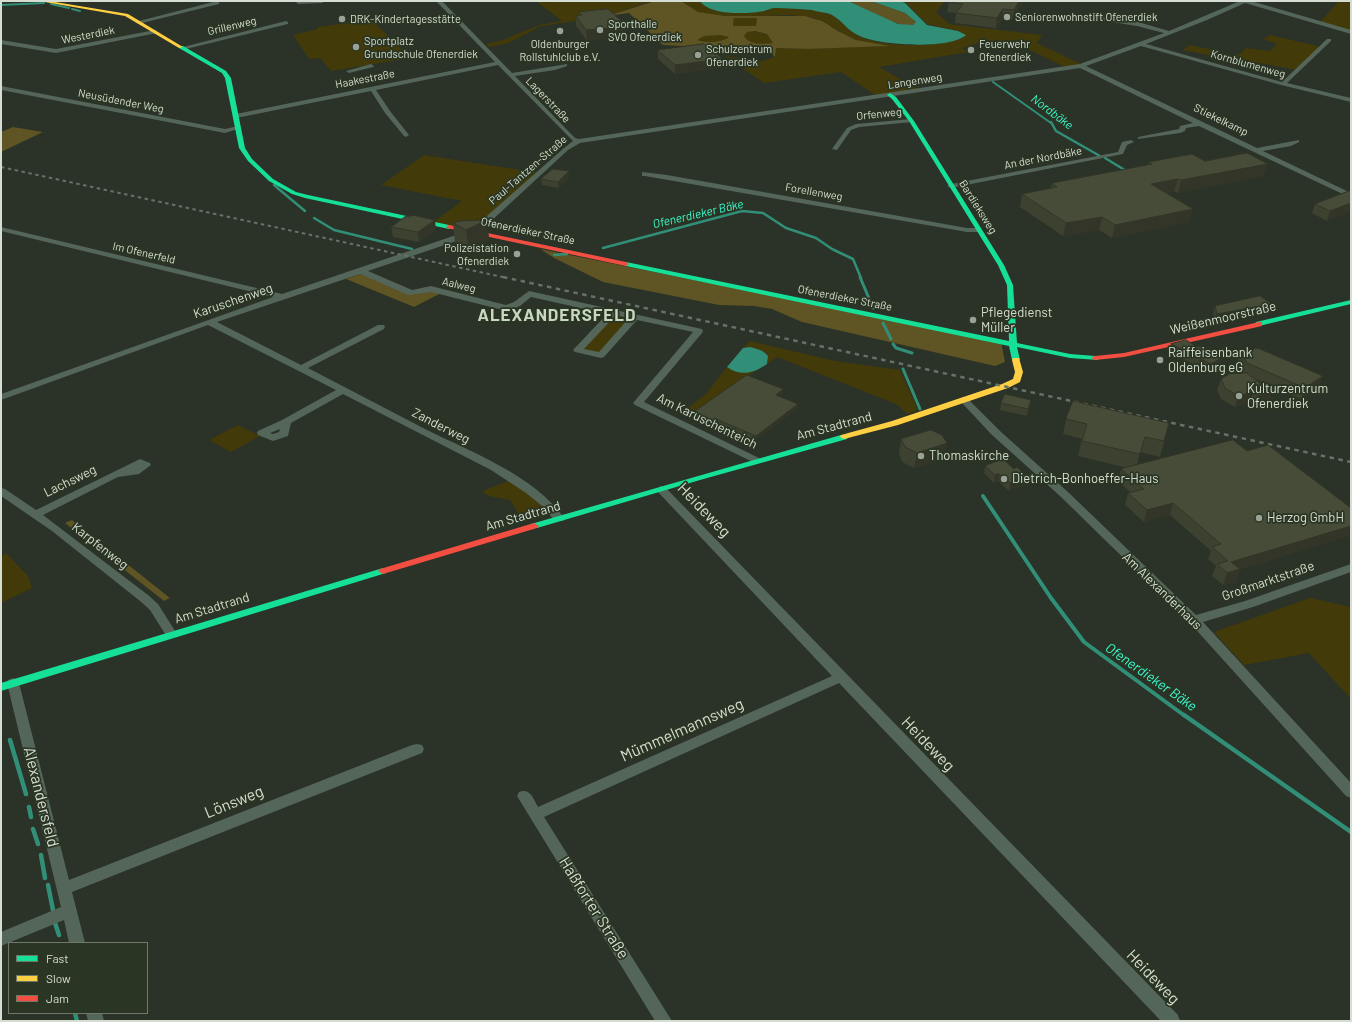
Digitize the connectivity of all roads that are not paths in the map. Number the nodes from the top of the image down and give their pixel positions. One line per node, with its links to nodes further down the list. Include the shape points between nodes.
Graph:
1 (41, 1): 9 (street, Ofenerdieker Straße, via 117,13)
2 (298, 1): 3 (street)
3 (319, 1)
4 (1244, 1): 12 (street); 13 (street, Langenweg)
5 (440, 2): 6 (street); 18 (street, Lagerstraße)
6 (447, 2)
7 (217, 3): 9 (street)
8 (1087, 16): 13 (street, via 1138,24)
9 (138, 22): 11 (street, Ofenerdieker Straße)
10 (286, 23): 17 (street, Grillenweg)
11 (155, 32): 15 (street, Westerdiek, via 56,51); 17 (street, Ofenerdieker Straße)
12 (1351, 32)
13 (1170, 33): 16 (street, Langenweg)
14 (1329, 40): 24 (street)
15 (1, 42)
16 (1140, 44): 21 (street, Langenweg); 24 (street, Kornblumenweg)
17 (182, 48): 29 (street, Ofenerdieker Straße, via 227,75)
18 (498, 63): 23 (street, Lagerstraße); 26 (street, Haakestraße)
19 (565, 64): 23 (street)
20 (371, 66): 22 (street)
21 (1081, 66): 27 (street, Langenweg); 31 (street, Stiekelkamp)
22 (349, 71)
23 (510, 75): 36 (street, Lagerstraße)
24 (1283, 84): 28 (street, Kornblumenweg)
25 (1, 88): 32 (street, Neusüdender Weg, via 226,131)
26 (372, 88): 29 (street, Haakestraße); 33 (street)
27 (890, 95): 30 (street, Bardieksweg); 36 (street, Langenweg)
28 (1351, 100)
29 (236, 116): 32 (street, Ofenerdieker Straße)
30 (911, 121): 38 (street, Orfenweg, via 858,125 849,129); 41 (street, Bardieksweg)
31 (1202, 123): 34 (street, via 1182,127 1183,130 1180,131); 39 (street, Stiekelkamp)
32 (238, 128): 45 (street, Ofenerdieker Straße, via 242,148 250,160 271,180 294,193)
33 (406, 135)
34 (1140, 138)
35 (1297, 141): 39 (street)
36 (578, 142): 45 (street, Paul-Tantzen-Straße, via 566,149)
37 (1131, 142): 41 (street, An der Nordbäke, via 1124,143 1121,153)
38 (835, 149)
39 (1257, 150): 42 (street, Stiekelkamp)
40 (645, 174): 44 (street, Forellenweg)
41 (951, 186): 44 (street, Bardieksweg)
42 (1351, 196)
43 (1, 229): 47 (street, Im Ofenerfeld)
44 (978, 230): 54 (street, Bardieksweg, via 1001,265 1010,285)
45 (474, 232): 46 (street, Karuschenweg); 54 (street, Ofenerdieker Straße)
46 (361, 271): 47 (street, Karuschenweg); 49 (street, Aalweg, via 411,293 431,289)
47 (282, 297): 52 (street, Karuschenweg)
48 (1351, 302): 55 (street, Weißenmoorstraße, via 1124,355)
49 (507, 308): 50 (street, Am Karuschenteich, via 529,294)
50 (613, 312): 51 (street, Am Karuschenteich); 51 (street, via 578,350 601,355)
51 (635, 317): 61 (street, Am Karuschenteich, via 699,331 638,403)
52 (209, 322): 56 (street, Zanderweg); 58 (street, Karuschenweg)
53 (381, 328): 56 (street)
54 (1014, 345): 55 (street, Ofenerdieker Straße, via 1070,356); 59 (street, Am Stadtrand, via 1019,372 1017,380)
55 (1100, 358)
56 (302, 368): 57 (street, Zanderweg)
57 (343, 390): 60 (street); 66 (street, Zanderweg, via 512,479 534,493)
58 (1, 397)
59 (964, 400): 61 (street, Am Stadtrand, via 866,432); 68 (street, Am Alexanderhaus)
60 (286, 422)
61 (757, 461): 63 (street, Am Stadtrand)
62 (117, 474): 65 (street, Lachsweg)
63 (661, 489): 66 (street, Am Stadtrand); 70 (street, Heideweg)
64 (1, 491): 65 (street, Karpfenweg)
65 (36, 514): 69 (street, Karpfenweg, via 144,598)
66 (559, 519): 69 (street, Am Stadtrand)
67 (1351, 568): 68 (street, Großmarktstraße)
68 (1194, 620): 73 (street, Am Alexanderhaus)
69 (171, 634): 71 (street, Am Stadtrand)
70 (841, 677): 75 (street, Mümmelmannsweg); 81 (street, Heideweg)
71 (7, 685): 76 (street, Alexandersfeld)
72 (417, 748): 76 (street, Lönsweg)
73 (1351, 792)
74 (524, 796): 75 (street, Haßforter Straße)
75 (536, 814): 80 (street, Haßforter Straße)
76 (64, 888): 77 (street, Alexandersfeld)
77 (70, 911): 78 (street); 79 (street, Alexandersfeld)
78 (1, 939)
79 (77, 942)
80 (664, 1021)
81 (1172, 1021)

